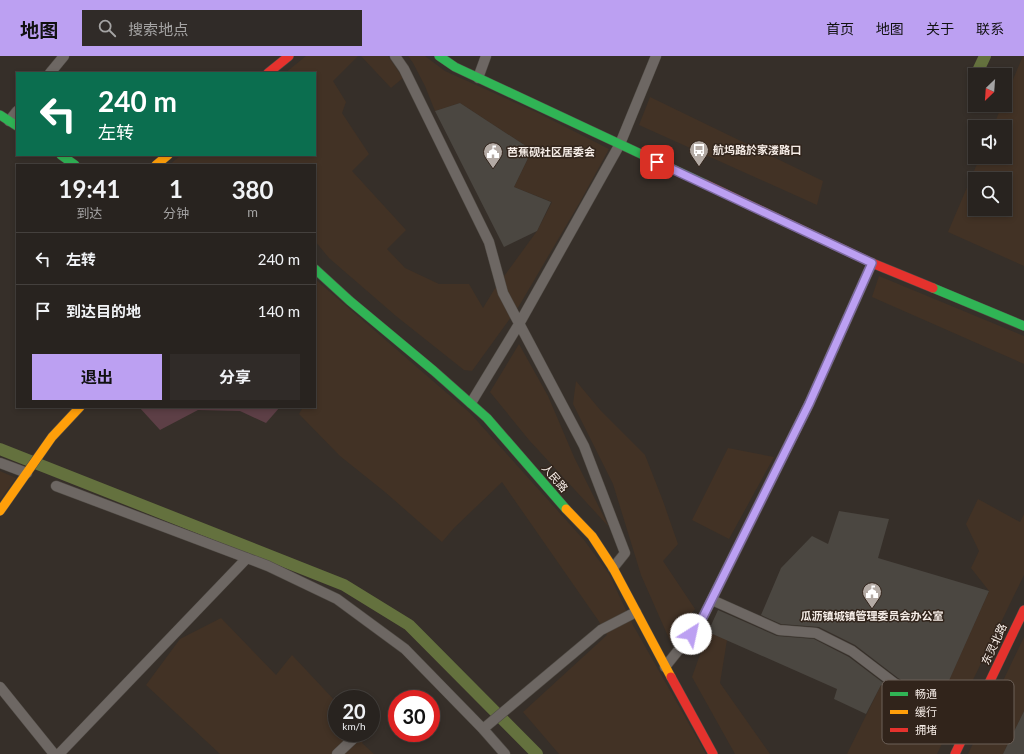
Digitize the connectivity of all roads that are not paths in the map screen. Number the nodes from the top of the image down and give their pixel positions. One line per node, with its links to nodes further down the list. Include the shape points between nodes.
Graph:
1 (64, 56): 7 (street)
2 (289, 56): 8 (street)
3 (395, 56): 19 (street, via 404,69 489,242 503,293)
4 (439, 56): 9 (street)
5 (486, 56): 9 (street)
6 (656, 56): 12 (street)
7 (51, 72)
8 (269, 72)
9 (478, 78): 12 (street)
10 (0, 115): 11 (street)
11 (13, 123)
12 (620, 144): 17 (street); 19 (street)
13 (62, 156): 15 (street)
14 (167, 156): 16 (street)
15 (74, 164)
16 (157, 164)
17 (872, 263): 20 (street); 29 (street, via 809,404)
18 (316, 270): 21 (street, 人民路)
19 (520, 324): 21 (street); 28 (street, via 584,446 612,517 625,553)
20 (1024, 326)
21 (471, 403): 28 (street, 人民路, via 592,536)
22 (79, 408): 24 (street, via 48,442)
23 (0, 462): 24 (street)
24 (27, 473): 26 (street)
25 (56, 486): 27 (street)
26 (0, 511)
27 (246, 558): 36 (street, via 337,599 406,649); 40 (street)
28 (613, 568): 31 (street, 人民路)
29 (712, 600): 32 (street, via 700,623); 33 (street, via 779,630 816,634 852,651)
30 (1024, 610): 34 (street, 东灵北路)
31 (636, 612): 32 (street, 人民路); 36 (street, via 601,630)
32 (665, 667): 43 (street, 人民路)
33 (890, 680)
34 (991, 680)
35 (0, 688): 39 (street)
36 (484, 728): 42 (street)
37 (349, 742): 41 (street)
38 (960, 744): 44 (street, 东灵北路)
39 (54, 754)
40 (59, 754)
41 (338, 754)
42 (505, 754)
43 (713, 754)
44 (955, 754)

